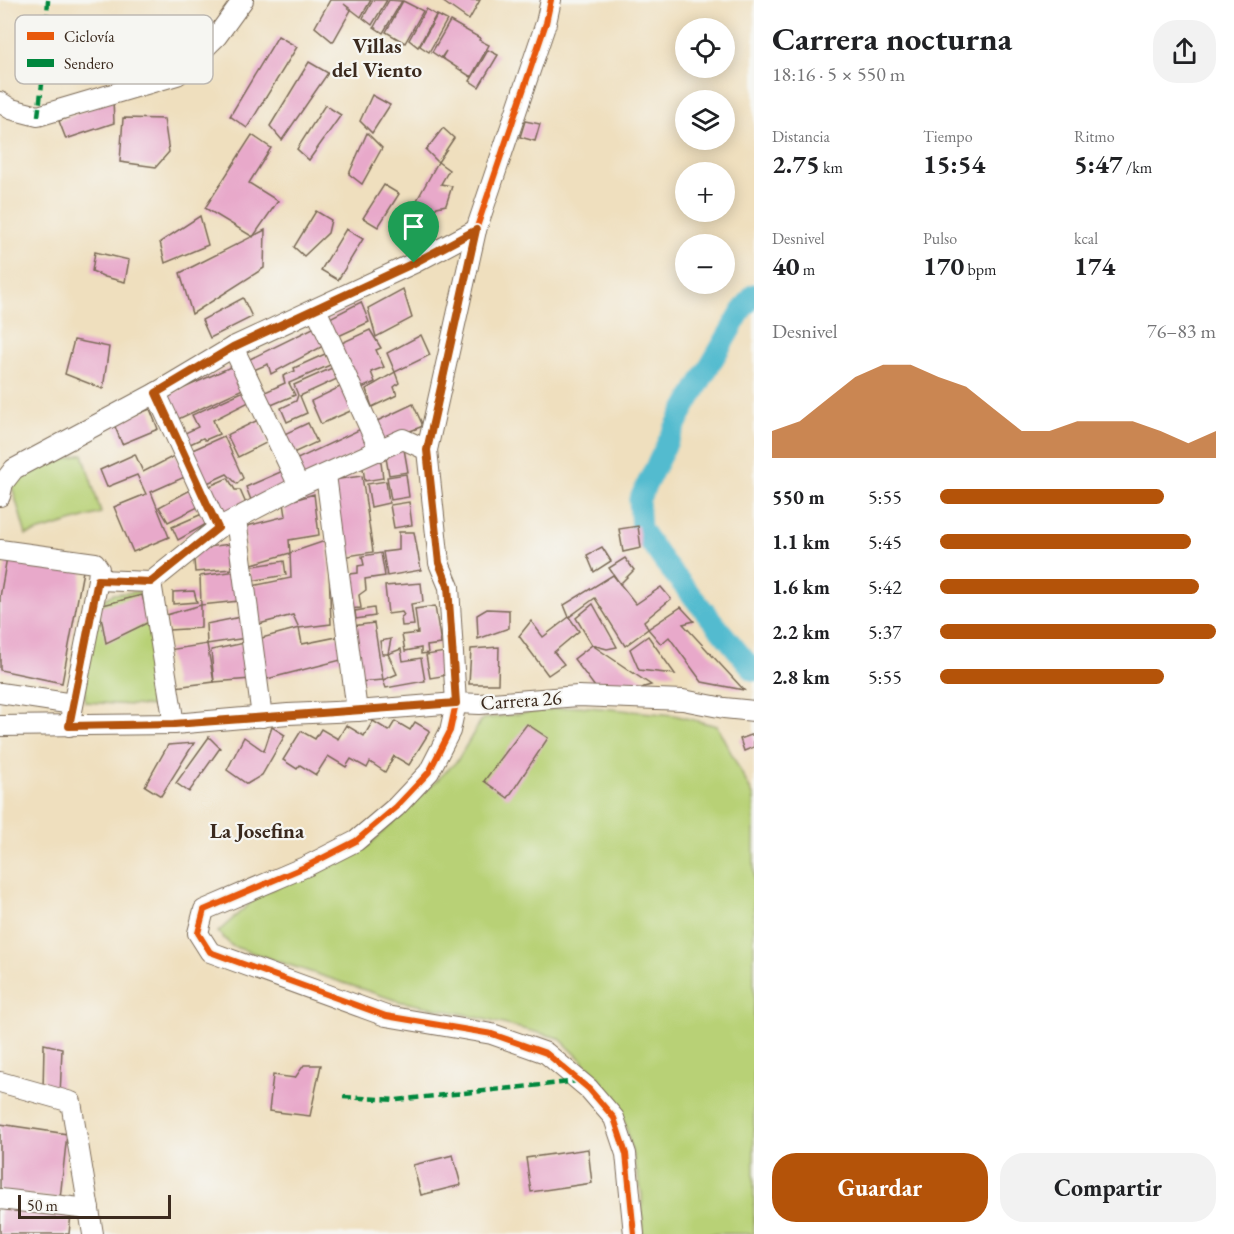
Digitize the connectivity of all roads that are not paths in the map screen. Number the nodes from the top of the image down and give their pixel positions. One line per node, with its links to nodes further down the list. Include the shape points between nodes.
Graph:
1 (243, 0): 3 (street)
2 (551, 0): 6 (street)
3 (213, 40)
4 (146, 84): 5 (street, via 38,116)
5 (0, 102)
6 (476, 230): 7 (street); 10 (street)
7 (316, 309): 8 (street); 11 (street)
8 (233, 347): 9 (street); 13 (street)
9 (156, 393): 14 (street, via 14,469 3,483); 16 (street)
10 (427, 450): 11 (street, via 403,439); 21 (street, via 439,563 448,586)
11 (380, 451): 12 (street)
12 (326, 475): 13 (street); 23 (street)
13 (299, 486): 15 (street)
14 (0, 496)
15 (236, 519): 16 (street); 25 (street)
16 (218, 528): 19 (street)
17 (0, 550): 18 (street)
18 (97, 571): 19 (street); 22 (street)
19 (151, 582): 26 (street)
20 (0, 693): 22 (street)
21 (456, 703): 23 (street, Carrera 26); 24 (street, Carrera 26, via 578,696 683,700); 33 (street, via 450,731 429,772 396,807 356,841 204,910 198,933 210,952 386,1016 492,1034 546,1053 589,1089 614,1118 626,1154)
22 (73, 704): 28 (street)
23 (357, 711): 25 (street, Carrera 26)
24 (754, 711)
25 (262, 717): 26 (street, Carrera 26)
26 (174, 724): 28 (street, Carrera 26)
27 (0, 726): 28 (street, Carrera 26)
28 (69, 726)
29 (0, 1082): 31 (street, via 71,1102)
30 (0, 1199): 31 (street)
31 (89, 1209): 32 (street)
32 (93, 1234)
33 (634, 1234)

